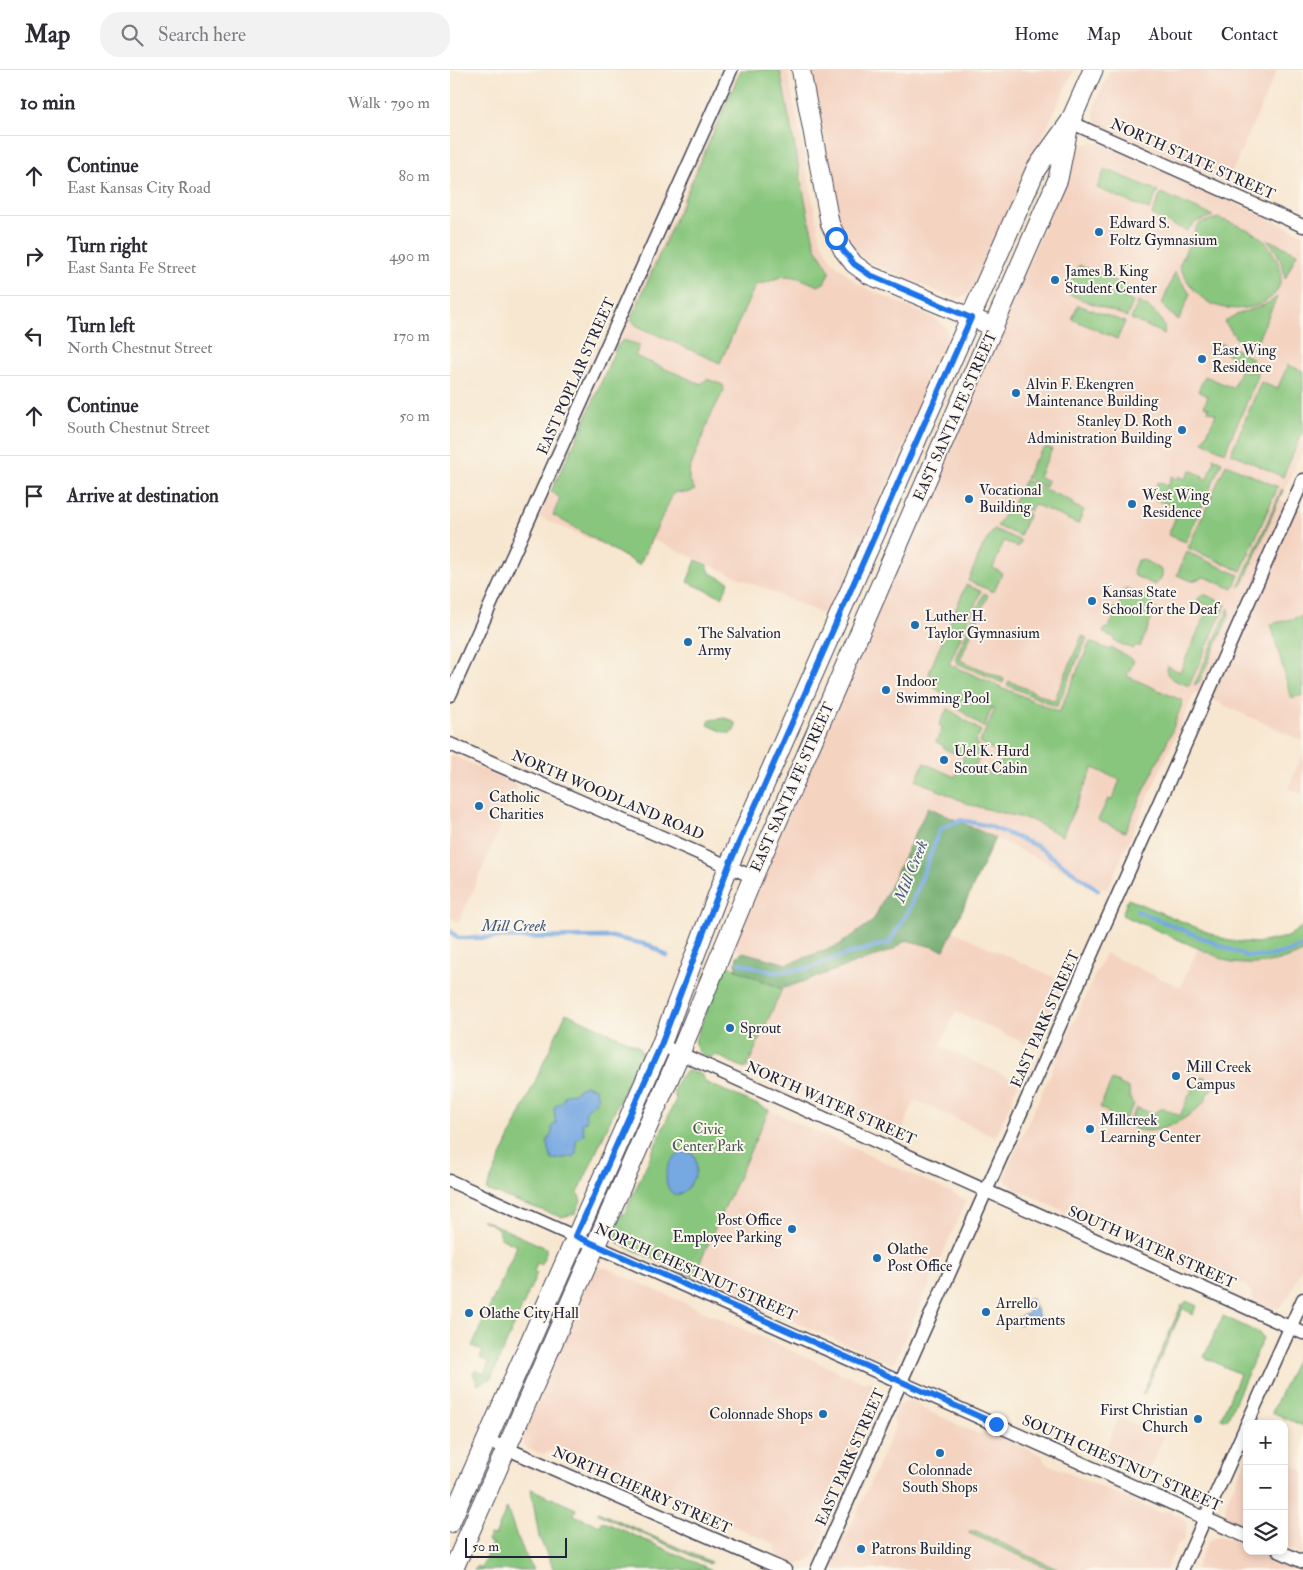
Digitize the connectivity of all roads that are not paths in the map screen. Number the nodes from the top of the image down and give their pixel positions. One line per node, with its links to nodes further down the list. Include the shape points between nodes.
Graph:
1 (731, 70): 10 (street, EAST POPLAR STREET)
2 (801, 70): 6 (street, via 830,224 843,250 854,264 870,275)
3 (1093, 70): 4 (main road, EAST SANTA FE STREET)
4 (1070, 122): 5 (street, NORTH STATE STREET); 6 (main road, EAST SANTA FE STREET, via 1036,169); 7 (main road, EAST SANTA FE STREET, via 1058,179)
5 (1303, 226)
6 (971, 318): 7 (street); 11 (main road, EAST SANTA FE STREET)
7 (994, 327): 12 (main road, EAST SANTA FE STREET)
8 (1303, 480): 9 (street, EAST PARK STREET)
9 (1299, 501): 19 (street, EAST PARK STREET)
10 (450, 695)
11 (790, 728): 12 (main road); 14 (main road, EAST SANTA FE STREET)
12 (814, 738): 15 (main road, EAST SANTA FE STREET)
13 (450, 744): 14 (street, NORTH WOODLAND ROAD)
14 (729, 865): 15 (street, NORTH WOODLAND ROAD); 16 (main road, EAST SANTA FE STREET)
15 (753, 877): 17 (main road, EAST SANTA FE STREET)
16 (661, 1045): 17 (street, NORTH WATER STREET); 20 (main road, EAST SANTA FE STREET)
17 (680, 1053): 19 (street, NORTH WATER STREET); 21 (main road, EAST SANTA FE STREET)
18 (450, 1181): 20 (street, NORTH CHESTNUT STREET)
19 (987, 1190): 23 (street, SOUTH WATER STREET); 25 (street, EAST PARK STREET)
20 (576, 1236): 21 (street, NORTH CHESTNUT STREET); 28 (main road, EAST SANTA FE STREET)
21 (595, 1245): 25 (street, NORTH CHESTNUT STREET); 29 (main road, EAST SANTA FE STREET)
22 (1303, 1299): 23 (street)
23 (1290, 1327): 24 (street, SOUTH WATER STREET); 26 (street)
24 (1303, 1333)
25 (901, 1382): 30 (street, SOUTH CHESTNUT STREET); 37 (street, EAST PARK STREET)
26 (1249, 1420)
27 (1243, 1433): 30 (street)
28 (487, 1440): 29 (street, NORTH CHERRY STREET); 31 (main road, EAST SANTA FE STREET)
29 (507, 1449): 35 (main road, EAST SANTA FE STREET); 36 (street, NORTH CHERRY STREET)
30 (1205, 1518): 32 (street, SOUTH CHESTNUT STREET); 38 (street)
31 (450, 1523)
32 (1243, 1535)
33 (1288, 1555): 34 (street)
34 (1303, 1562)
35 (452, 1570)
36 (785, 1570)
37 (817, 1570)
38 (1182, 1570)

